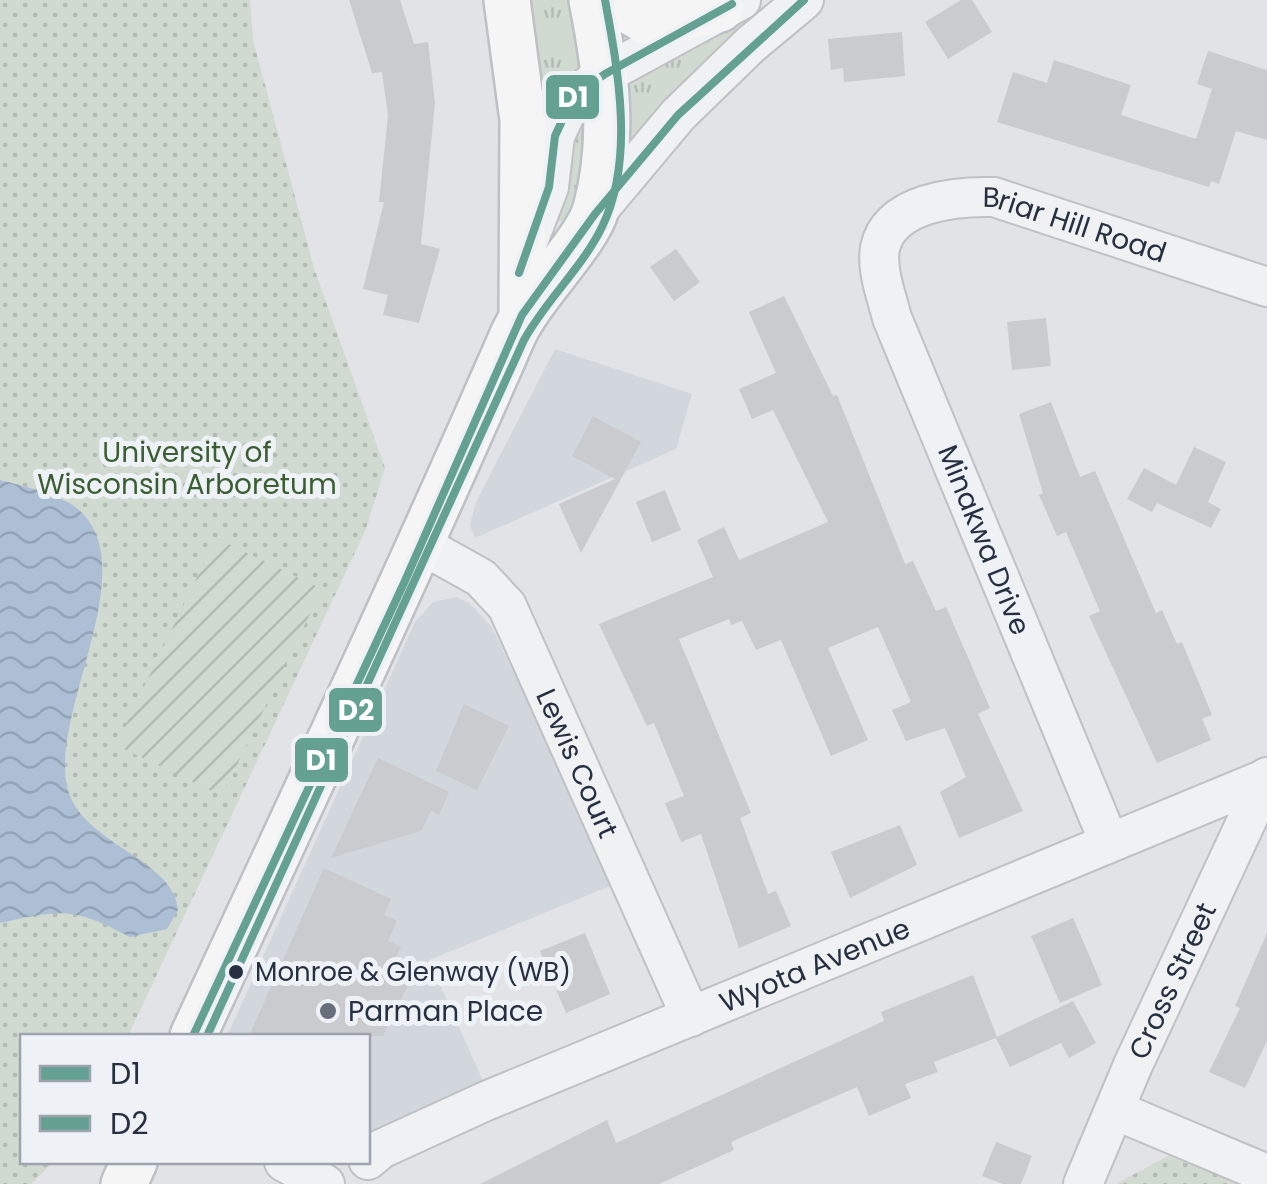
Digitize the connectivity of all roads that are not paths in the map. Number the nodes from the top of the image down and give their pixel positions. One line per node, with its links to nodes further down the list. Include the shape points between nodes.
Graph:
1 (507, 0): 9 (main road, via 522,120)
2 (592, 0): 6 (main road)
3 (611, 0): 5 (main road, via 651,24)
4 (804, 0): 7 (street, via 678,115)
5 (730, 5): 6 (street)
6 (605, 74): 7 (main road, via 607,129); 9 (street, via 574,97 562,117 549,187)
7 (595, 214): 11 (main road)
8 (887, 234): 10 (street, Briar Hill Road, via 912,210 932,203 994,197); 14 (street, Minakwa Drive, via 880,259 892,318)
9 (519, 268): 11 (main road)
10 (1267, 287)
11 (522, 315): 12 (main road)
12 (422, 544): 15 (street, Lewis Court, via 481,578 507,606); 16 (main road)
13 (1267, 778): 14 (street, Wyota Avenue); 17 (street, Cross Street)
14 (1110, 842): 15 (street, Wyota Avenue)
15 (691, 1017): 18 (street, Wyota Avenue)
16 (194, 1034)
17 (1117, 1111): 21 (street); 24 (street, Cross Street)
18 (370, 1158)
19 (288, 1164): 22 (street)
20 (363, 1164): 23 (street, Wyota Avenue)
21 (1267, 1174)
22 (324, 1184)
23 (338, 1184)
24 (1083, 1184)

